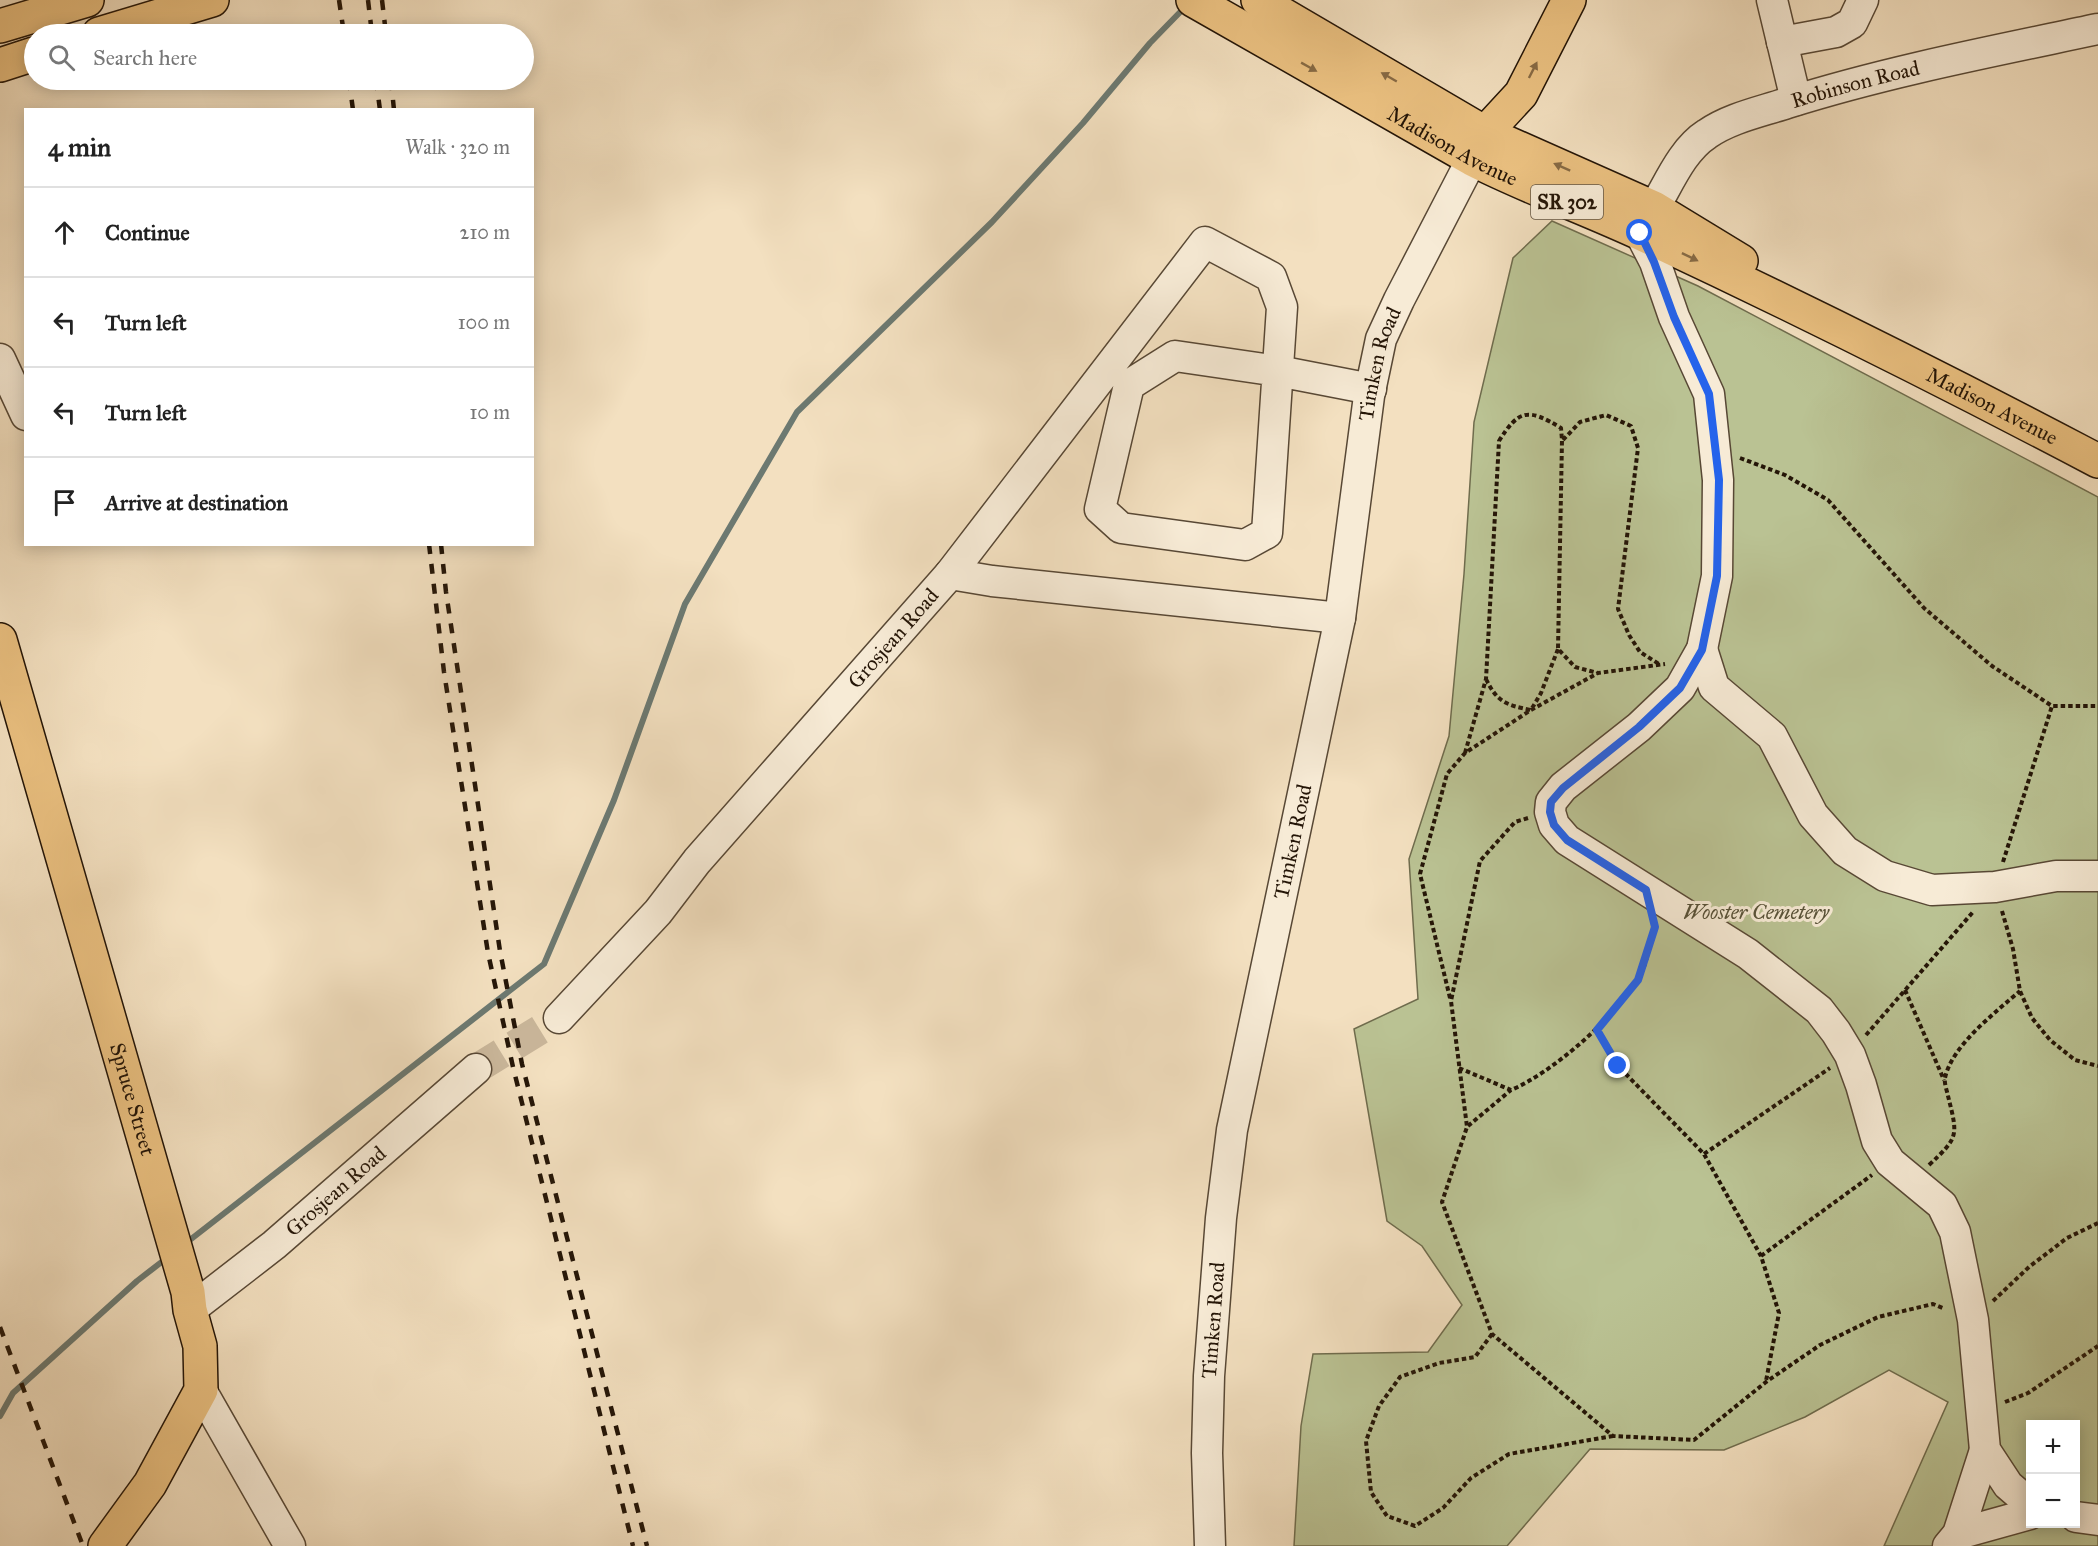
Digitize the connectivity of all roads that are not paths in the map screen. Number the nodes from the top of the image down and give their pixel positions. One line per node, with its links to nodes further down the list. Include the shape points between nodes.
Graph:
1 (87, 0): 10 (main road)
2 (212, 0): 9 (main road)
3 (1192, 0): 16 (main road, Madison Avenue / SR 302, one-way to 16, via 1258,39)
4 (1545, 0): 16 (main road, via 1500,87)
5 (1569, 0): 16 (main road, one-way to 5, via 1521,94)
6 (1772, 0): 12 (street)
7 (1863, 0): 12 (street, via 1852,23 1836,32)
8 (1270, 8): 16 (main road, Madison Avenue / SR 302, one-way to 8)
9 (132, 24)
10 (0, 26)
11 (2098, 29): 15 (street, Robinson Road)
12 (1782, 42): 15 (street)
13 (24, 57): 14 (main road)
14 (0, 65)
15 (1796, 100): 17 (street, Robinson Road, via 1727,123 1705,135 1687,153)
16 (1478, 146): 17 (main road, Madison Avenue / SR 302); 20 (street, Timken Road, via 1394,309 1382,339)
17 (1647, 220): 22 (main road, Madison Avenue / SR 302, via 1885,351); 26 (street, via 1654,262 1709,394 1719,480 1717,576)
18 (0, 358): 21 (street)
19 (1278, 371): 19 (street, via 1267,533 1245,545 1121,528 1100,508 1130,385 1175,356); 20 (street); 23 (street, Grosjean Road, via 1282,307 1271,277 1205,242)
20 (1371, 389): 24 (street, Timken Road)
21 (24, 411)
22 (2098, 461)
23 (950, 574): 24 (street); 28 (street, Grosjean Road, via 697,861 657,912)
24 (1340, 618): 40 (street, Timken Road, via 1232,1130 1209,1376)
25 (0, 640): 30 (main road, Spruce Street)
26 (1691, 668): 27 (street, via 1772,736 1813,815 1845,851 1885,876 1932,890 1995,887 2056,876); 32 (street, via 1639,727 1563,788 1551,802 1554,825 1567,840 1748,954 1819,1010 1836,1032 1862,1085 1877,1141 1901,1171 1942,1204 1954,1232 1973,1320)
27 (2098, 876)
28 (559, 1018)
29 (476, 1069): 30 (street, Grosjean Road, via 274,1245)
30 (189, 1301): 31 (main road, Spruce Street, via 200,1346)
31 (201, 1390): 38 (main road, via 150,1484); 39 (street, Spruce Street)
32 (1985, 1450): 33 (street, via 2008,1485); 37 (street)
33 (2026, 1500)
34 (2026, 1516): 37 (street)
35 (2080, 1518): 36 (street)
36 (2098, 1520)
37 (1953, 1540)
38 (105, 1546)
39 (290, 1546)
40 (1210, 1546)

